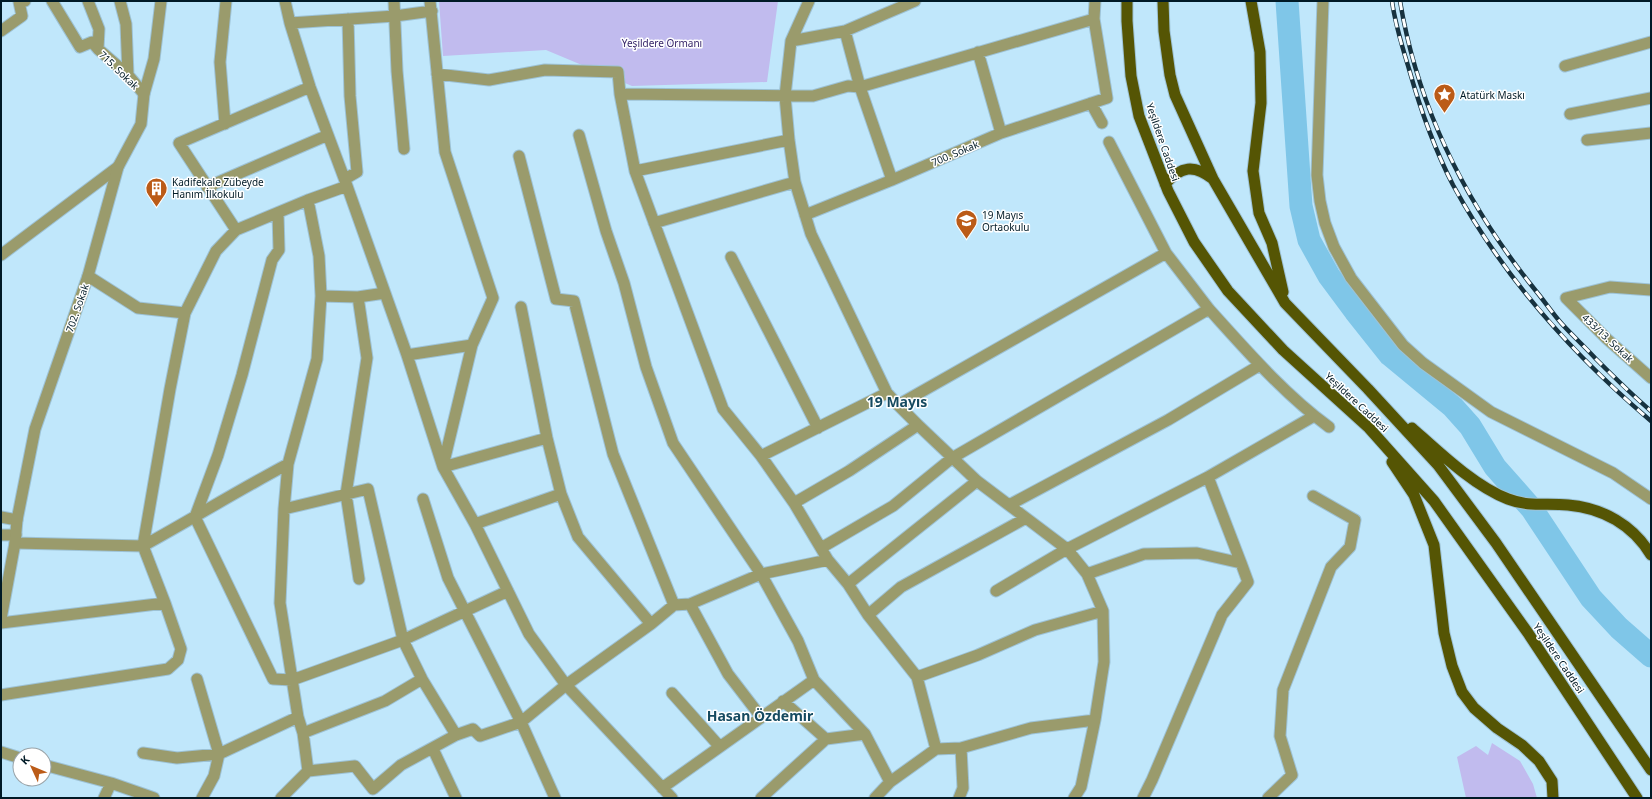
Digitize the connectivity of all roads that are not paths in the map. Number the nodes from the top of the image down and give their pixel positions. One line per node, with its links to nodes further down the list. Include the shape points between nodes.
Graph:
1 (25, 1): 21 (street, via 19,2 22,16)
2 (52, 1): 25 (street, 715. Sokak, via 80,47 92,42)
3 (88, 1): 25 (street, via 99,29)
4 (120, 1): 29 (street, via 126,24)
5 (161, 1): 32 (street, 702. Sokak, via 154,59)
6 (226, 1): 39 (street, via 220,62)
7 (285, 1): 20 (street)
8 (394, 1): 17 (street)
9 (809, 1): 23 (street)
10 (915, 1): 22 (street)
11 (1095, 1): 19 (street)
12 (1127, 1): 55 (highway, Yeşildere Caddesi, via 1131,76 1139,116)
13 (1163, 1): 51 (highway, Yeşildere Caddesi, via 1164,31 1175,95)
14 (1251, 1): 70 (highway, via 1260,52 1261,103 1253,171 1260,213 1272,242)
15 (1323, 1): 97 (street, via 1318,182 1320,201 1331,241 1351,278 1403,345 1490,412 1613,473)
16 (431, 6): 17 (street); 28 (street)
17 (395, 16): 18 (street); 47 (street)
18 (348, 19): 20 (street); 54 (street, via 350,96 357,172)
19 (1094, 19): 26 (street); 36 (street, 700. Sokak, via 1107,98)
20 (290, 23): 30 (street)
21 (1, 31)
22 (845, 31): 23 (street); 31 (street)
23 (791, 41): 34 (street)
24 (1651, 42): 27 (street)
25 (98, 49): 29 (street, 715. Sokak)
26 (978, 52): 31 (street); 40 (street)
27 (1565, 66)
28 (437, 74): 33 (street, via 489,80 545,70 618,72); 74 (street, via 445,152 493,298)
29 (128, 75): 32 (street, 715. Sokak)
30 (310, 86): 39 (street); 42 (street)
31 (860, 87): 34 (street, via 848,86 813,96); 52 (street)
32 (144, 94): 49 (street, 702. Sokak, via 141,124)
33 (620, 94): 34 (street); 50 (street)
34 (785, 96): 44 (street)
35 (1651, 98): 37 (street)
36 (1091, 103): 38 (street); 40 (street, 700. Sokak)
37 (1570, 114)
38 (1102, 123)
39 (225, 124): 56 (street, via 179,143)
40 (1001, 133): 52 (street, 700. Sokak)
41 (1651, 133): 45 (street)
42 (328, 135): 54 (street); 56 (street)
43 (579, 135): 114 (street, via 606,231 624,283 646,367 673,443)
44 (789, 140): 50 (street); 53 (street)
45 (1587, 140)
46 (1108, 142): 62 (street)
47 (404, 149)
48 (519, 156): 122 (street, via 556,299 574,302 613,454)
49 (118, 167): 63 (street); 65 (street, 702. Sokak)
50 (635, 171): 60 (street)
51 (1213, 179): 55 (highway, via 1203,172 1188,169 1179,171); 70 (highway, Yeşildere Caddesi)
52 (892, 180): 59 (street, 700. Sokak)
53 (795, 182): 59 (street); 60 (street)
54 (346, 183): 57 (street); 67 (street)
55 (1165, 184): 85 (highway, Yeşildere Caddesi, via 1194,242 1228,291 1283,350)
56 (207, 187): 61 (street)
57 (308, 200): 58 (street); 68 (street, via 320,256)
58 (278, 212): 61 (street); 101 (street, via 280,250 272,260 242,375 218,455)
59 (805, 216): 79 (street, via 811,234)
60 (654, 223): 87 (street, via 723,409)
61 (236, 230): 73 (street, via 216,251)
62 (1166, 253): 72 (street); 80 (street)
63 (1, 255)
64 (731, 258): 84 (street)
65 (88, 276): 73 (street, via 138,308); 104 (street, 702. Sokak, via 35,429)
66 (1651, 290): 77 (street, 433/13. Sokak, via 1610,287 1566,298)
67 (385, 293): 69 (street); 75 (street)
68 (321, 296): 69 (street); 89 (street, via 317,359)
69 (358, 297): 93 (street, via 367,358)
70 (1285, 303): 78 (highway, Yeşildere Caddesi)
71 (521, 307): 86 (street)
72 (1209, 309): 76 (street); 88 (street)
73 (185, 313): 108 (street)
74 (472, 345): 75 (street); 90 (street)
75 (407, 355): 90 (street)
76 (1260, 365): 81 (street); 99 (street, via 1168,420)
77 (1651, 378)
78 (1368, 389): 111 (highway, via 1478,484 1508,500 1537,506 1568,505 1597,511 1620,522 1642,540); 156 (highway, Yeşildere Caddesi, via 1447,477 1496,543)
79 (887, 393): 80 (street); 84 (street)
80 (898, 405): 82 (street)
81 (1314, 416): 83 (street); 91 (street)
82 (918, 425): 88 (street); 98 (street, via 849,471)
83 (1329, 427)
84 (818, 428): 87 (street)
85 (1369, 428): 174 (highway, via 1414,495 1434,545 1444,633 1462,692 1474,708 1539,761 1552,781); 175 (highway, Yeşildere Caddesi, via 1434,501 1528,633)
86 (547, 438): 90 (street); 94 (street)
87 (761, 456): 98 (street)
88 (952, 458): 92 (street); 109 (street, via 893,506)
89 (288, 464): 100 (street); 101 (street)
90 (443, 467): 105 (street)
91 (1208, 477): 110 (street); 113 (street)
92 (977, 481): 99 (street); 117 (street)
93 (346, 494): 100 (street); 116 (street); 129 (street, via 368,489)
94 (561, 494): 105 (street); 128 (street, via 578,537)
95 (1313, 496): 173 (street, via 1355,520 1350,547 1332,567 1283,690 1280,736 1292,775)
96 (423, 499): 124 (street, via 448,578)
97 (1651, 499)
98 (794, 503): 109 (street)
99 (1009, 505): 103 (street)
100 (284, 509): 133 (street, via 280,603)
101 (195, 517): 108 (street); 133 (street, via 273,679)
102 (1, 518): 104 (street)
103 (1026, 518): 110 (street); 125 (street, via 901,587)
104 (17, 520): 107 (street, 702. Sokak)
105 (475, 524): 118 (street)
106 (1, 535): 107 (street)
107 (16, 539): 108 (street); 126 (street, 702. Sokak)
108 (143, 546): 120 (street)
109 (821, 548): 112 (street)
110 (1067, 549): 115 (street); 119 (street)
111 (1651, 555)
112 (828, 560): 114 (street); 117 (street)
113 (1241, 563): 115 (street, via 1197,553 1144,554); 172 (street, via 1248,582 1222,615)
114 (761, 574): 121 (street); 134 (street, via 798,641)
115 (1087, 574): 123 (street)
116 (359, 579)
117 (848, 584): 125 (street)
118 (508, 591): 124 (street); 135 (street, via 529,634)
119 (996, 591)
120 (165, 603): 127 (street); 137 (street, via 181,649 178,660 168,669)
121 (690, 604): 122 (street); 140 (street, via 728,674)
122 (674, 605): 128 (street)
123 (1103, 611): 130 (street, via 1035,630 978,656); 141 (street, via 1104,662)
124 (464, 612): 129 (street); 142 (street)
125 (868, 615): 130 (street)
126 (1, 619)
127 (1, 623)
128 (652, 624): 135 (street)
129 (403, 640): 132 (street); 133 (street)
130 (917, 677): 150 (street)
131 (197, 679): 153 (street)
132 (422, 679): 143 (street, via 384,701); 145 (street)
133 (292, 680): 139 (street)
134 (814, 680): 138 (street); 144 (street)
135 (566, 685): 142 (street); 160 (street)
136 (672, 693): 147 (street)
137 (1, 695)
138 (783, 701): 140 (street); 146 (street)
139 (298, 717): 143 (street); 153 (street)
140 (761, 717): 147 (street)
141 (1095, 720): 148 (street, via 1031,728); 171 (street, via 1081,787)
142 (521, 722): 145 (street, via 480,736 473,729); 166 (street)
143 (303, 733): 157 (street)
144 (865, 734): 146 (street); 158 (street)
145 (456, 735): 149 (street)
146 (826, 739): 168 (street)
147 (720, 746): 160 (street)
148 (961, 748): 150 (street); 170 (street, via 963,788)
149 (433, 749): 157 (street, via 401,766 373,789 355,766); 165 (street)
150 (936, 749): 158 (street)
151 (1, 752): 154 (street)
152 (143, 753): 153 (street, via 177,758)
153 (219, 754): 163 (street, via 214,776)
154 (12, 755)
155 (52, 767): 159 (street)
156 (1651, 770)
157 (308, 771): 164 (street)
158 (890, 782): 169 (street)
159 (111, 783): 161 (street); 162 (street)
160 (662, 788): 167 (street)
161 (104, 798)
162 (154, 798)
163 (202, 798)
164 (281, 798)
165 (456, 798)
166 (555, 798)
167 (672, 798)
168 (760, 798)
169 (875, 798)
170 (959, 798)
171 (1074, 798)
172 (1143, 798)
173 (1268, 798)
174 (1553, 798)
175 (1637, 798)

